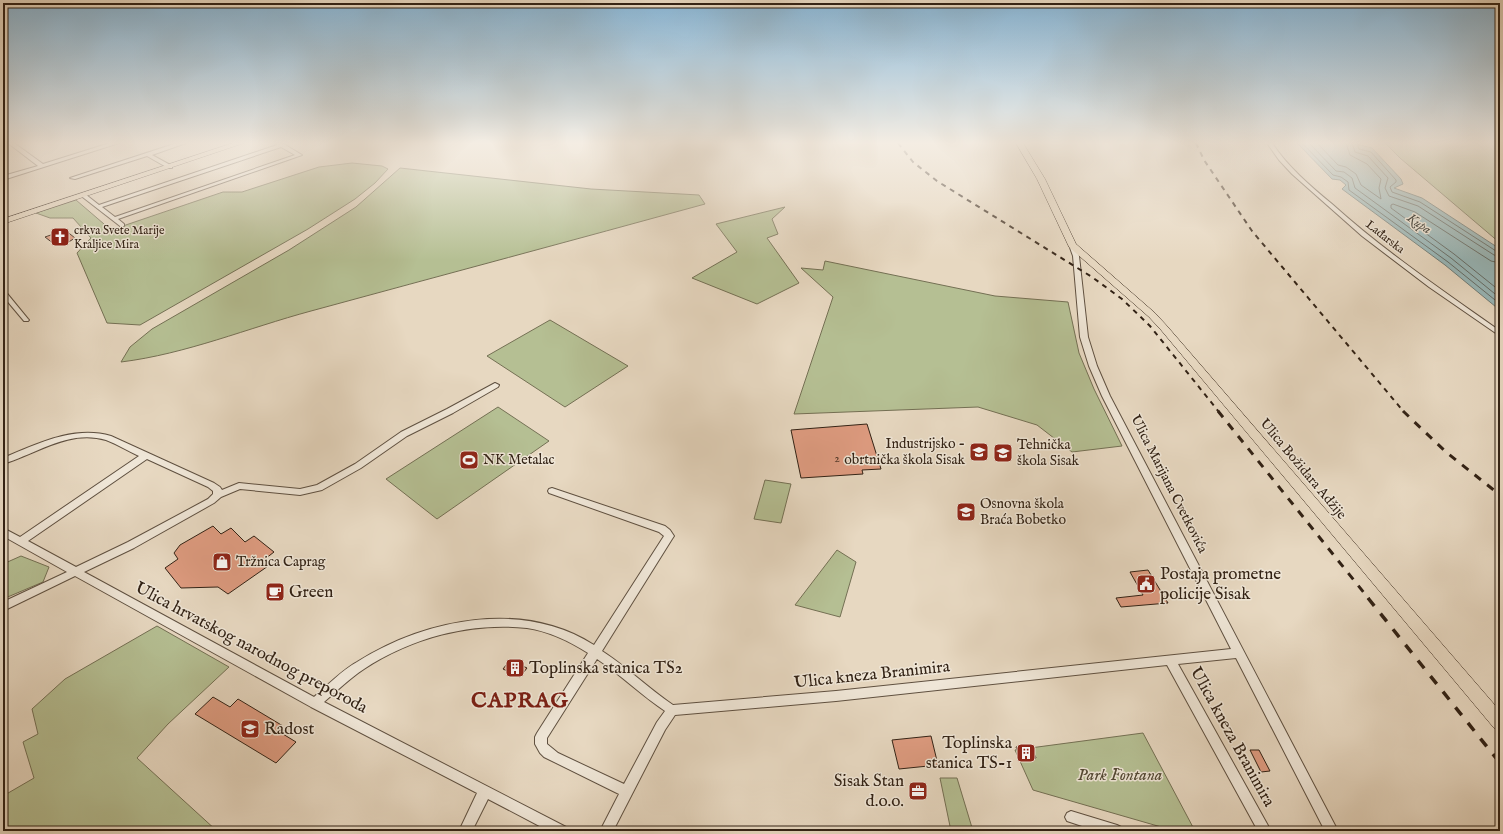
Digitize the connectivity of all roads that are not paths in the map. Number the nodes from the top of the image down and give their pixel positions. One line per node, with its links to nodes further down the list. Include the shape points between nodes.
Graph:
1 (122, 182): 6 (main road)
2 (170, 182): 7 (street)
3 (220, 182): 8 (street)
4 (1043, 182): 11 (main road)
5 (1304, 182): 14 (street, Lađarska, via 1375,244)
6 (83, 195): 7 (street); 9 (main road)
7 (98, 207): 8 (street)
8 (114, 219): 10 (street)
9 (3, 222)
10 (122, 225)
11 (1072, 245): 25 (street, Ulica Marijana Cvetkovića, via 1076,256 1083,330 1093,366 1106,396); 29 (main road, Ulica Božidara Adžije, via 1164,328)
12 (3, 292): 13 (street)
13 (26, 320)
14 (1500, 334)
15 (495, 384): 19 (street, via 460,406 404,434 358,466 319,488 300,492 239,486)
16 (146, 456): 17 (street, via 108,438 85,436 52,442); 19 (street, via 216,487); 21 (street)
17 (3, 461)
18 (552, 491): 24 (street, via 662,530 669,536)
19 (218, 495): 22 (street, via 131,545)
20 (3, 532): 21 (street, Ulica hrvatskog narodnog preporoda)
21 (20, 542): 22 (street, Ulica hrvatskog narodnog preporoda)
22 (75, 572): 23 (street); 27 (street, Ulica hrvatskog narodnog preporoda)
23 (3, 607)
24 (596, 652): 27 (street, via 562,634 527,624 488,623 456,627 420,637 373,657 348,674); 28 (street); 31 (street, via 541,737 541,746 554,757)
25 (1239, 653): 26 (street, Ulica kneza Branimira); 38 (street, Ulica Marijana Cvetkovića)
26 (1170, 660): 28 (street, Ulica kneza Branimira, via 836,696); 37 (street, Ulica kneza Branimira)
27 (315, 703): 30 (street, Ulica hrvatskog narodnog preporoda)
28 (672, 710): 31 (street)
29 (1500, 723)
30 (484, 791): 33 (street); 34 (street, Ulica hrvatskog narodnog preporoda)
31 (627, 791): 35 (street)
32 (1071, 817): 36 (street)
33 (465, 831)
34 (562, 831)
35 (606, 831)
36 (1117, 831)
37 (1265, 831)
38 (1332, 831)

